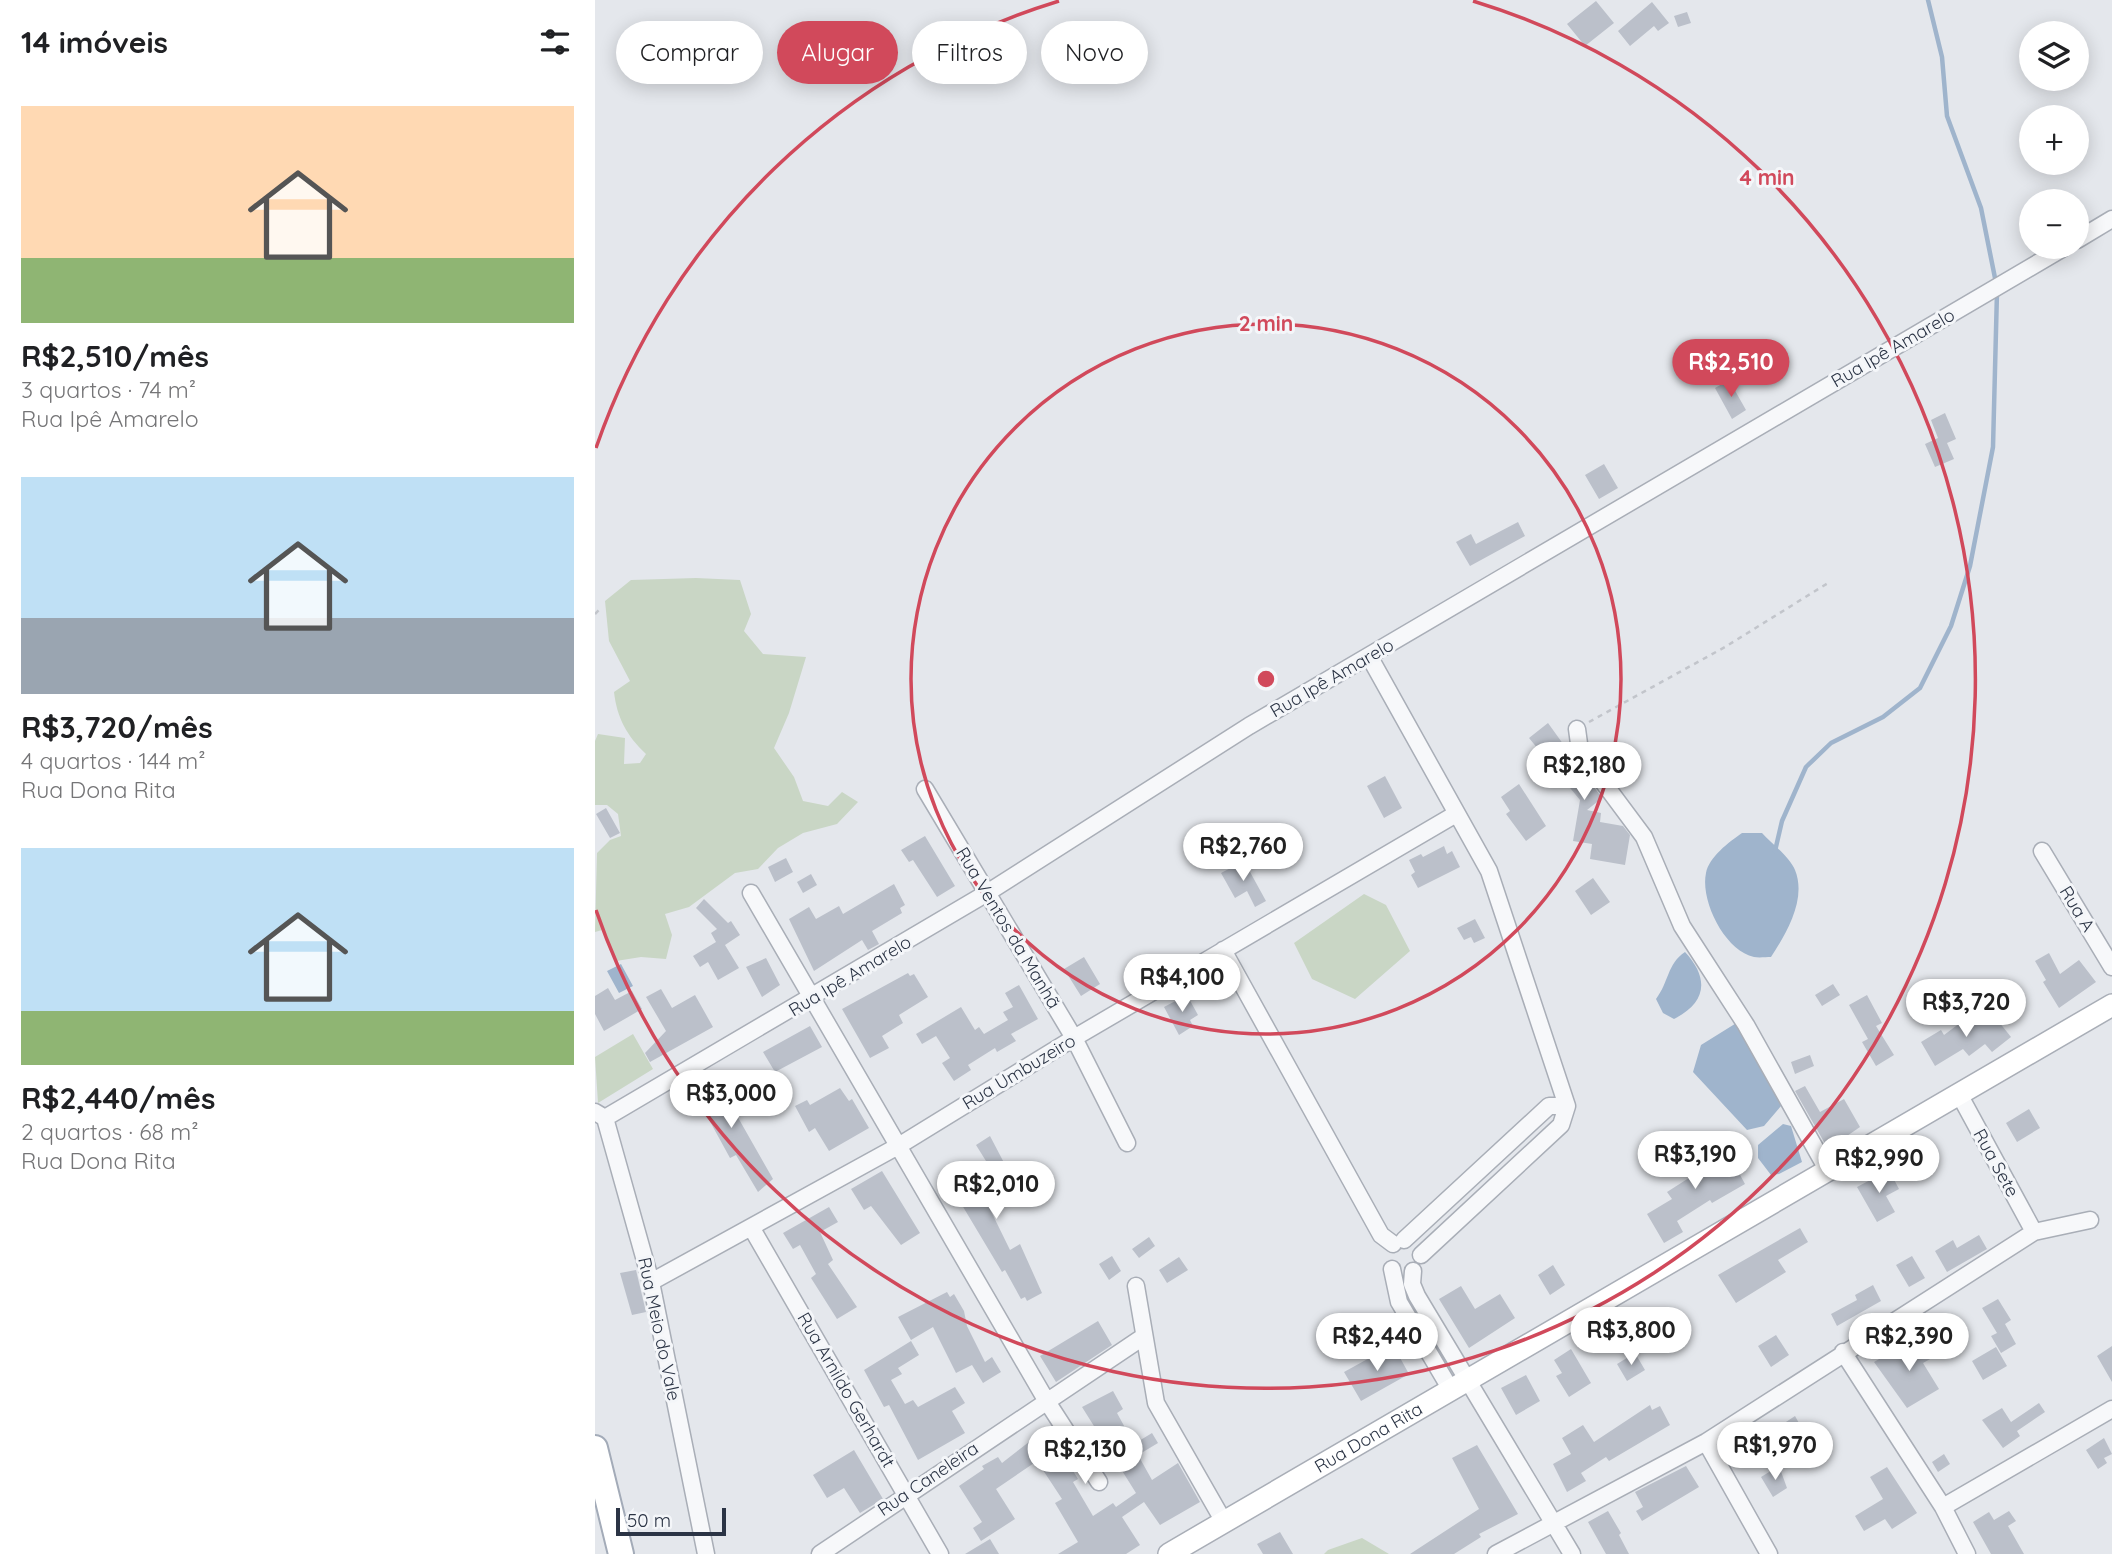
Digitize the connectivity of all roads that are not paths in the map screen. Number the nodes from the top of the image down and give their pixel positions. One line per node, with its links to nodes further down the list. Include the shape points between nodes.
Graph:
1 (2112, 219): 2 (street)
2 (2089, 233)
3 (2045, 259): 4 (street, Rua Ipê Amarelo)
4 (1369, 656): 7 (street); 10 (street, Rua Ipê Amarelo, via 1249,726)
5 (1577, 729): 23 (street, via 1580,751 1644,837 1682,926 1746,1025)
6 (925, 789): 10 (street, Rua Ventos da Manhã)
7 (1456, 814): 11 (street, Rua Umbuzeiro); 17 (street, via 1489,871)
8 (2042, 851): 12 (street, Rua A)
9 (751, 893): 13 (street)
10 (987, 893): 13 (street, Rua Ipê Amarelo); 15 (street, Rua Ventos da Manhã)
11 (1223, 950): 15 (street, Rua Umbuzeiro); 27 (street, via 1381,1235)
12 (2112, 967)
13 (813, 998): 18 (street, Rua Ipê Amarelo); 20 (street)
14 (2112, 1005): 16 (main road, Rua Dona Rita)
15 (1074, 1038): 19 (street, Rua Ventos da Manhã); 20 (street, Rua Umbuzeiro)
16 (1959, 1094): 23 (main road, Rua Dona Rita); 26 (street, Rua Sete)
17 (1567, 1106): 21 (street, via 1549,1106); 22 (street, via 1561,1125)
18 (600, 1115): 31 (street, Rua Meio do Vale)
19 (1127, 1143)
20 (900, 1144): 25 (street, Rua Umbuzeiro); 36 (street)
21 (1503, 1151): 22 (street); 27 (street)
22 (1516, 1169): 28 (street)
23 (1828, 1171): 35 (main road, Rua Dona Rita)
24 (2090, 1220): 26 (street)
25 (751, 1227): 31 (street, Rua Umbuzeiro); 41 (street, Rua Arnildo Gerhardt)
26 (2034, 1232): 34 (street)
27 (1399, 1242): 28 (street, via 1415,1244); 29 (street, via 1387,1254)
28 (1421, 1255): 30 (street)
29 (1392, 1269): 30 (street, via 1401,1274); 35 (street, via 1399,1302)
30 (1413, 1272): 35 (street, via 1412,1284)
31 (651, 1282): 46 (street, Rua Meio do Vale)
32 (1136, 1286): 33 (street)
33 (1143, 1337): 36 (street, Rua Caneleira); 43 (street, via 1156,1404)
34 (1843, 1352): 38 (street); 42 (street)
35 (1459, 1385): 43 (main road, Rua Dona Rita); 44 (street)
36 (1046, 1400): 40 (street); 41 (street, Rua Caneleira)
37 (2112, 1409): 42 (street)
38 (1706, 1441): 44 (street); 52 (street)
39 (595, 1448): 45 (main road)
40 (1099, 1482)
41 (906, 1493): 47 (street, Rua Caneleira); 48 (street, Rua Arnildo Gerhardt)
42 (1943, 1507): 53 (street)
43 (1224, 1522): 49 (main road, Rua Dona Rita)
44 (1556, 1523): 50 (street); 51 (street)
45 (621, 1554)
46 (706, 1554)
47 (820, 1554)
48 (940, 1554)
49 (1169, 1554)
50 (1496, 1554)
51 (1572, 1554)
52 (1769, 1554)
53 (1967, 1554)

